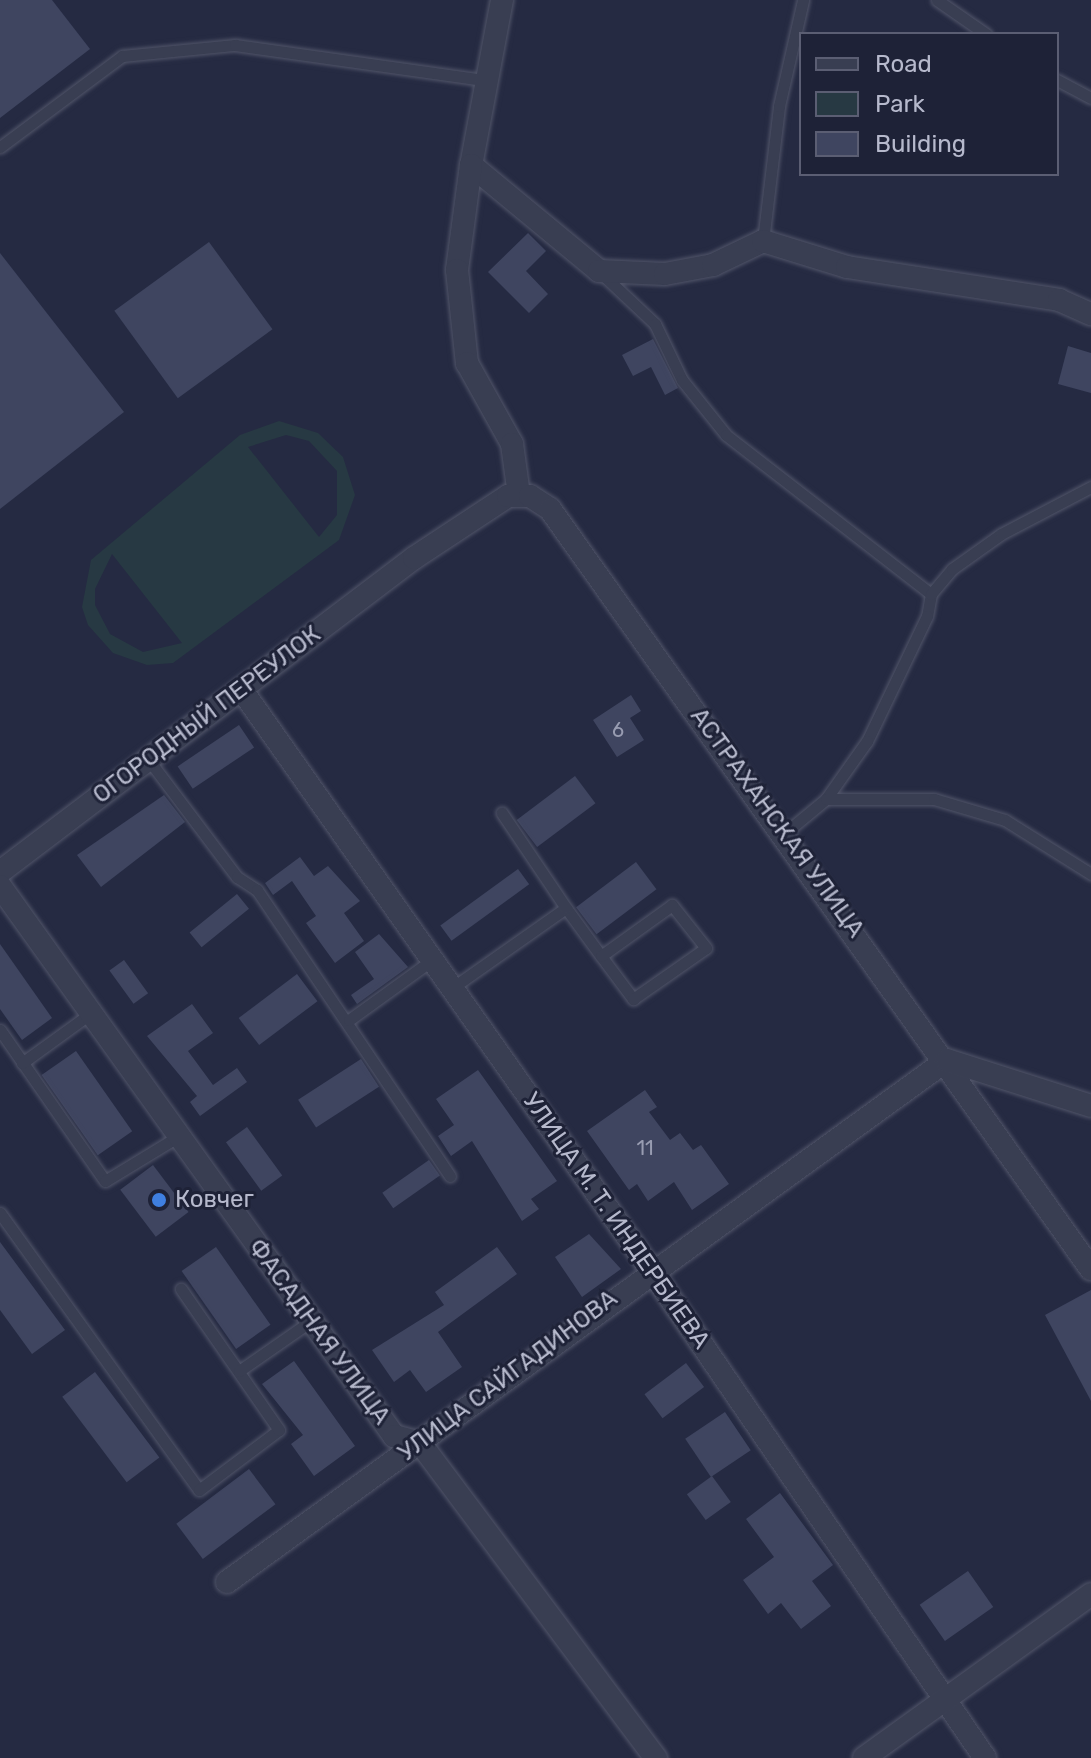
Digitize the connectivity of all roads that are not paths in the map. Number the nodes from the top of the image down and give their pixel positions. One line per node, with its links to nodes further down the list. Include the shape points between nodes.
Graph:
1 (502, 0): 5 (street)
2 (803, 0): 10 (lane, via 779,106)
3 (937, 0): 4 (lane)
4 (983, 32)
5 (484, 80): 8 (lane, via 235,45 122,56); 9 (street)
6 (1059, 81): 7 (lane)
7 (1091, 98)
8 (0, 147)
9 (471, 165): 11 (street); 14 (street, via 457,270 467,363 512,444)
10 (763, 241): 11 (street, via 713,265 665,274); 12 (street, via 847,267 1059,300)
11 (599, 271): 15 (lane, via 655,324 682,380 726,435)
12 (1091, 314)
13 (1091, 487): 15 (lane, via 1001,534 952,569)
14 (519, 495): 16 (street, ОГОРОДНЫЙ ПЕРЕУЛОК, via 414,558); 20 (street, АСТРАХАНСКАЯ УЛИЦА, via 550,509)
15 (931, 594): 18 (lane, via 927,616 867,741)
16 (241, 689): 17 (street, ОГОРОДНЫЙ ПЕРЕУЛОК); 26 (street, УЛИЦА М. Т. ИНДЕРБИЕВА)
17 (148, 759): 21 (street, ОГОРОДНЫЙ ПЕРЕУЛОК); 29 (lane, via 237,877 257,890)
18 (826, 799): 20 (lane); 22 (lane, via 934,799 1005,820)
19 (502, 813): 24 (lane)
20 (785, 833): 31 (street, АСТРАХАНСКАЯ УЛИЦА)
21 (4, 861)
22 (1091, 874)
23 (0, 886): 28 (street, ФАСАДНАЯ УЛИЦА)
24 (566, 908): 25 (lane); 27 (lane)
25 (601, 956): 25 (lane, via 633,999 706,948 672,905)
26 (432, 960): 27 (street, УЛИЦА М. Т. ИНДЕРБИЕВА); 29 (lane)
27 (452, 988): 38 (street, УЛИЦА М. Т. ИНДЕРБИЕВА)
28 (91, 1013): 32 (lane); 34 (street, ФАСАДНАЯ УЛИЦА)
29 (349, 1020): 35 (lane)
30 (0, 1030): 32 (lane)
31 (947, 1060): 33 (street); 37 (street, АСТРАХАНСКАЯ УЛИЦА); 38 (street, УЛИЦА САЙГАДИНОВА)
32 (22, 1063): 34 (lane, via 105,1181)
33 (1091, 1106)
34 (179, 1136): 40 (street, ФАСАДНАЯ УЛИЦА)
35 (450, 1176)
36 (0, 1213): 41 (lane, via 195,1489 278,1435)
37 (1091, 1269)
38 (651, 1270): 42 (street, УЛИЦА САЙГАДИНОВА); 45 (street, УЛИЦА М. Т. ИНДЕРБИЕВА)
39 (181, 1289): 41 (lane)
40 (311, 1321): 41 (lane); 42 (street, ФАСАДНАЯ УЛИЦА, via 394,1436)
41 (239, 1371)
42 (420, 1443): 43 (street, УЛИЦА САЙГАДИНОВА); 46 (street, ФАСАДНАЯ УЛИЦА)
43 (227, 1582)
44 (1091, 1594): 45 (street)
45 (945, 1700): 47 (street); 48 (street, УЛИЦА М. Т. ИНДЕРБИЕВА)
46 (656, 1758)
47 (864, 1758)
48 (985, 1758)

